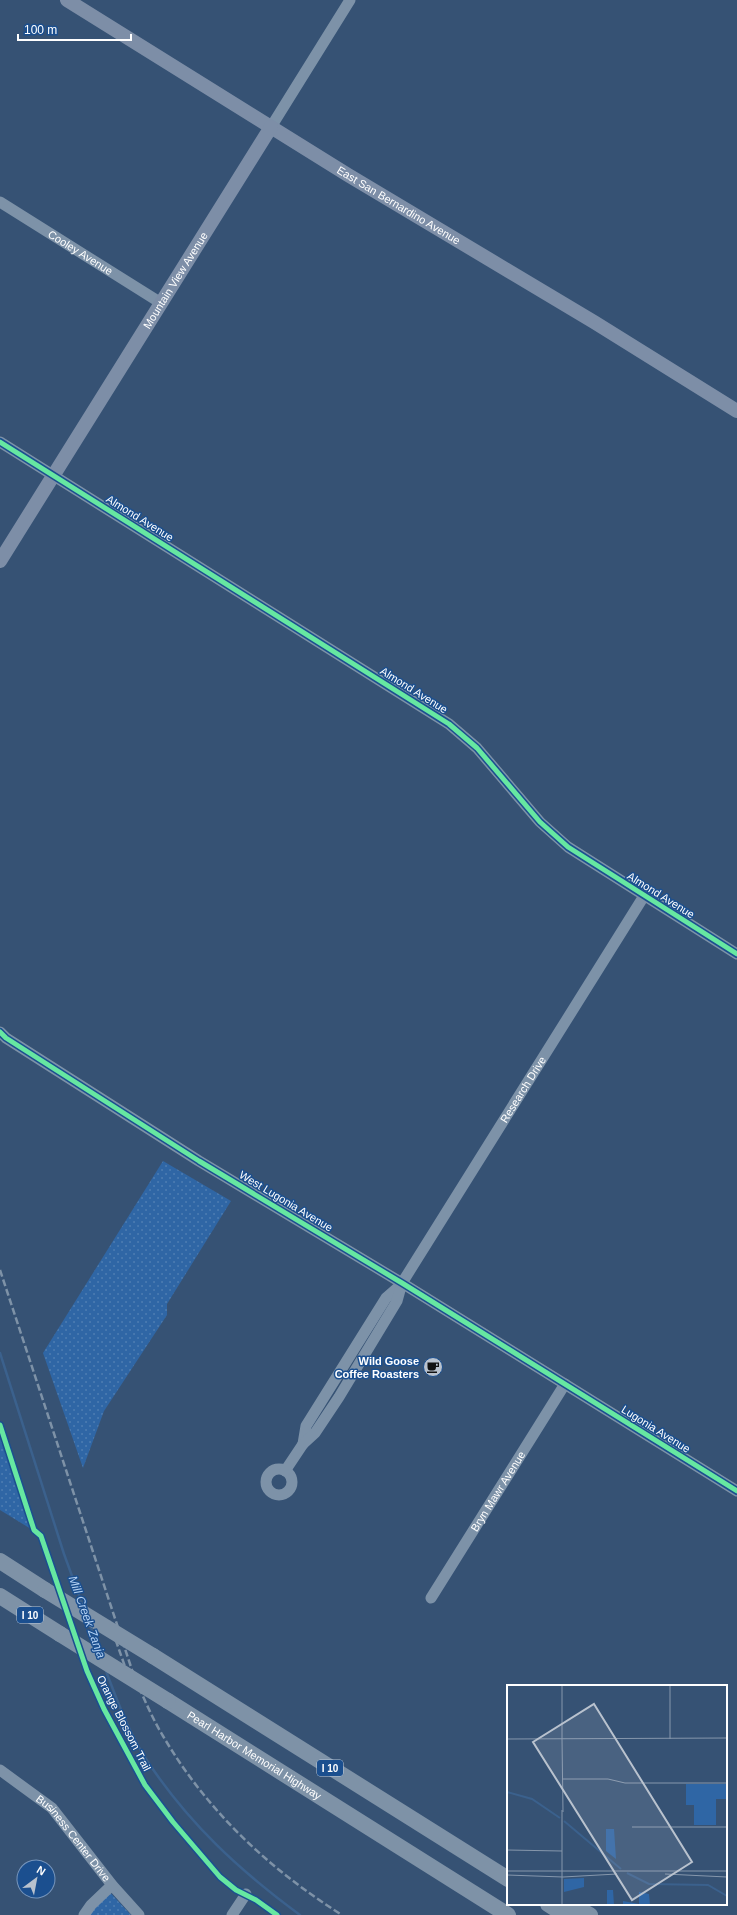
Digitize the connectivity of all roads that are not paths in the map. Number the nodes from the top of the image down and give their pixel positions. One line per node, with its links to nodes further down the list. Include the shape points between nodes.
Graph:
1 (67, 0): 3 (main road, East San Bernardino Avenue)
2 (350, 0): 3 (street, Mountain View Avenue)
3 (271, 127): 5 (main road, Mountain View Avenue); 6 (main road, East San Bernardino Avenue)
4 (0, 202): 5 (street, Cooley Avenue)
5 (161, 303): 8 (main road, Mountain View Avenue)
6 (734, 409)
7 (0, 442): 8 (street, Almond Avenue)
8 (54, 476): 9 (main road, Mountain View Avenue); 10 (street, Almond Avenue, via 450,724 477,748 554,835 583,858)
9 (0, 561)
10 (644, 896): 11 (street, Almond Avenue); 13 (street, Research Drive)
11 (737, 954)
12 (0, 1032): 13 (street, West Lugonia Avenue, via 156,1133)
13 (402, 1283): 14 (street, West Lugonia Avenue); 15 (street, Research Drive, via 386,1298 309,1421 303,1444)
14 (565, 1384): 16 (street, Lugonia Avenue); 21 (street, Bryn Mawr Avenue)
15 (285, 1471)
16 (737, 1491)
17 (0, 1554): 19 (highway)
18 (0, 1561): 19 (highway, I 10)
19 (39, 1586): 26 (highway, I 10, bridge)
20 (0, 1596): 23 (highway, Pearl Harbor Memorial Highway / I 10)
21 (431, 1598)
22 (0, 1602): 23 (highway)
23 (42, 1623): 25 (highway, Pearl Harbor Memorial Highway / I 10, bridge)
24 (0, 1770): 29 (street, Business Center Drive, via 52,1808)
25 (360, 1822): 36 (highway); 37 (highway, Pearl Harbor Memorial Highway / I 10)
26 (417, 1822): 27 (highway); 28 (highway, I 10)
27 (507, 1870)
28 (507, 1878)
29 (112, 1885): 33 (street); 34 (street, Business Center Drive)
30 (246, 1894): 35 (street)
31 (550, 1905): 38 (highway)
32 (572, 1905): 39 (highway)
33 (84, 1915)
34 (140, 1915)
35 (232, 1915)
36 (490, 1915)
37 (508, 1915)
38 (565, 1915)
39 (590, 1915)

